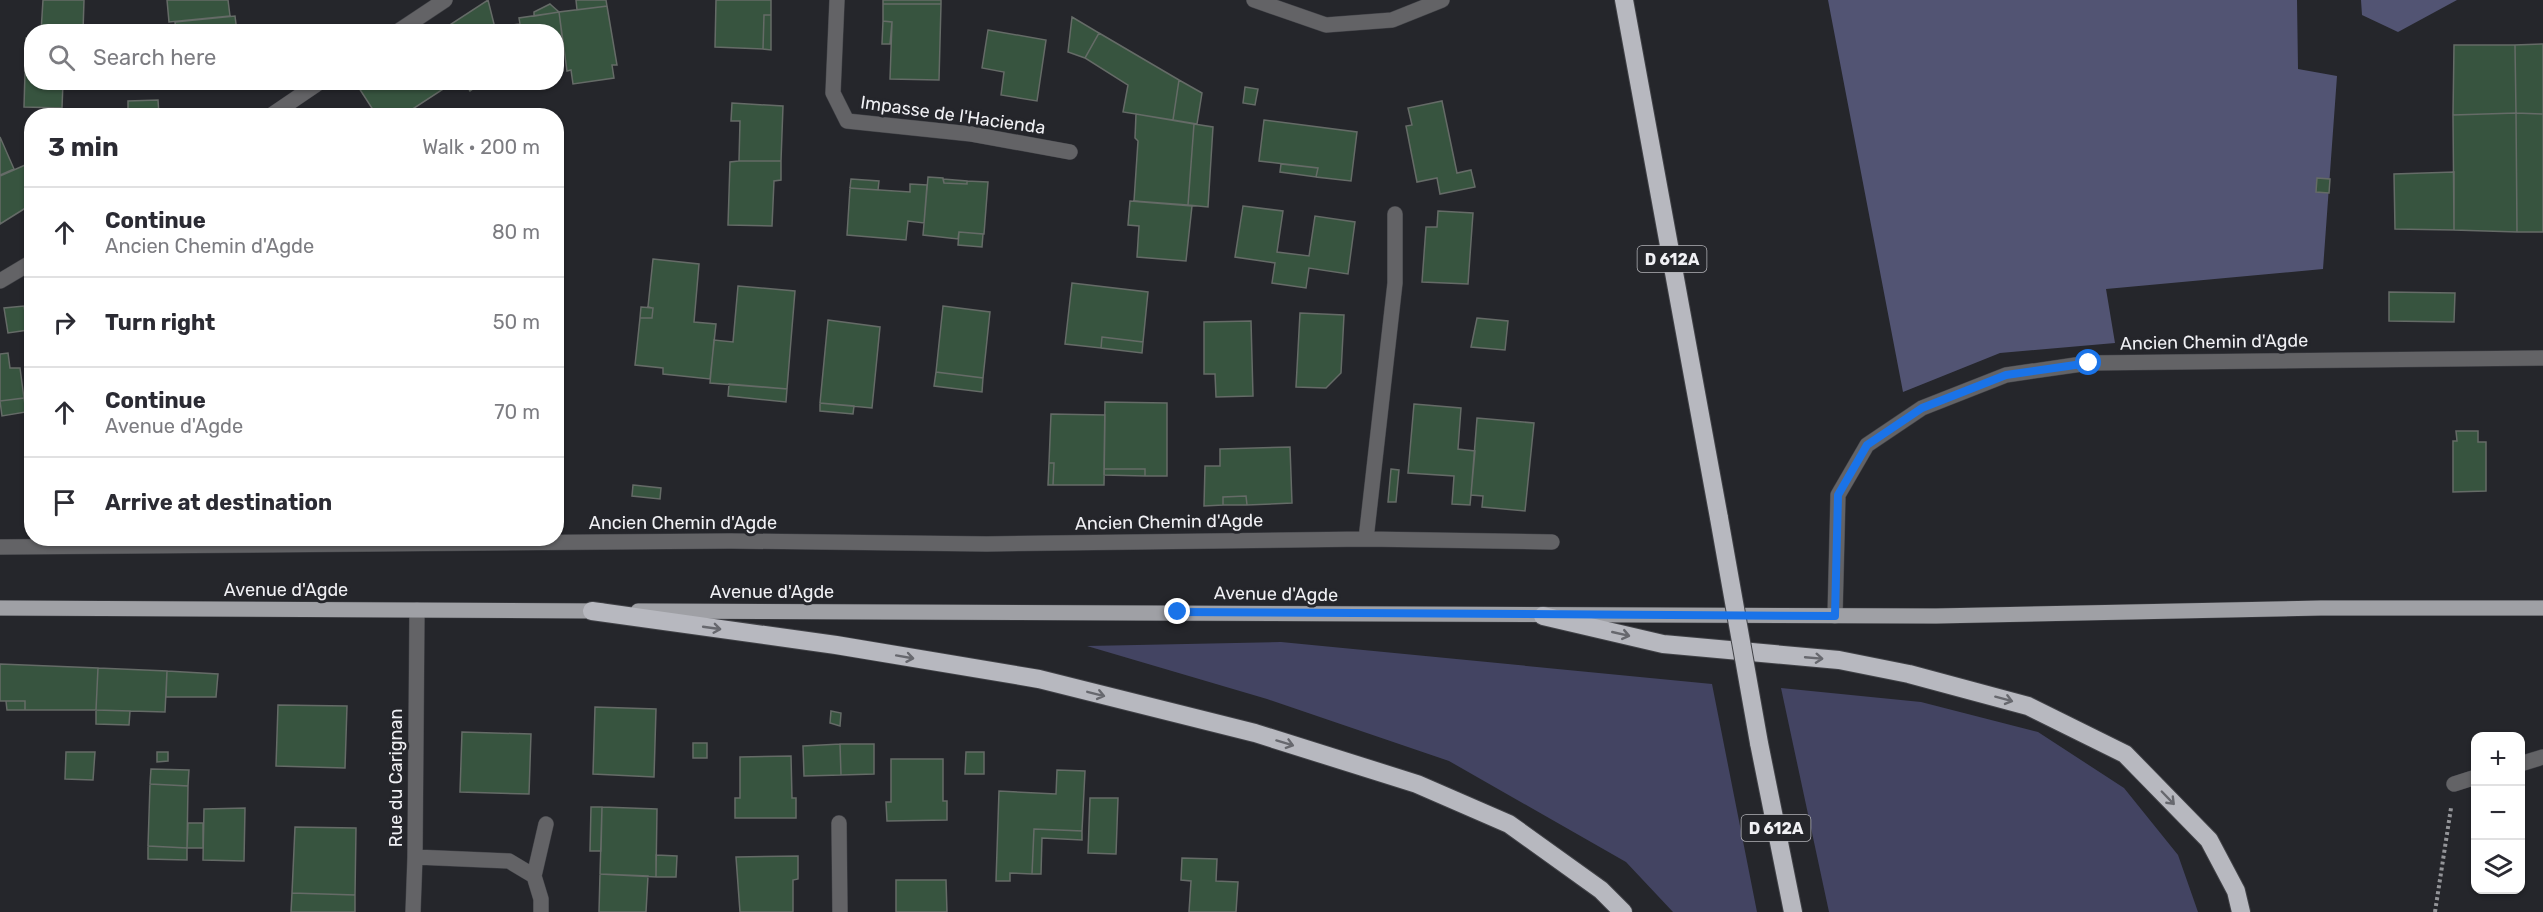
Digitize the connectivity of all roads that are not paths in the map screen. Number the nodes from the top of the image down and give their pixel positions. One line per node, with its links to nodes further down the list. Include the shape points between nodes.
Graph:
1 (445, 0): 6 (street)
2 (837, 0): 9 (street, Impasse de l'Hacienda, via 833,93 847,121 971,134)
3 (1254, 0): 4 (street, via 1326,25 1392,20)
4 (1442, 0)
5 (1624, 0): 37 (highway, D 612A, bridge)
6 (409, 24)
7 (308, 90): 8 (street)
8 (282, 108)
9 (1070, 152)
10 (1395, 214): 14 (street, via 1395,283)
11 (24, 267): 12 (street)
12 (0, 281)
13 (2543, 358): 24 (street, Ancien Chemin d'Agde, via 2089,363 2006,375 1922,408 1867,445 1838,495)
14 (1366, 539): 15 (street, Ancien Chemin d'Agde, via 987,544); 16 (street, Ancien Chemin d'Agde)
15 (564, 542)
16 (1552, 542)
17 (122, 546): 18 (street, Ancien Chemin d'Agde)
18 (0, 547)
19 (0, 608): 21 (main road, Avenue d'Agde)
20 (2543, 608): 24 (main road, Avenue d'Agde)
21 (417, 610): 22 (main road, Avenue d'Agde); 31 (street, Rue du Carignan)
22 (592, 611): 23 (main road, Avenue d'Agde); 36 (highway, one-way to 36, via 836,645 1039,679 1255,733 1417,784 1509,824 1601,890)
23 (1543, 616): 24 (main road, Avenue d'Agde); 38 (highway, one-way to 38, via 1663,644 1839,660 2028,706 2125,754 2209,840 2236,891)
24 (1835, 616)
25 (2543, 757): 26 (street)
26 (2525, 762)
27 (2471, 778): 28 (street)
28 (2454, 784)
29 (839, 823): 35 (street)
30 (546, 824): 32 (street)
31 (415, 857): 32 (street, Rue du Carignan, via 509,861); 33 (street)
32 (534, 876): 34 (street)
33 (413, 912)
34 (541, 912)
35 (840, 912)
36 (1623, 912)
37 (1793, 912)
38 (2241, 912)

